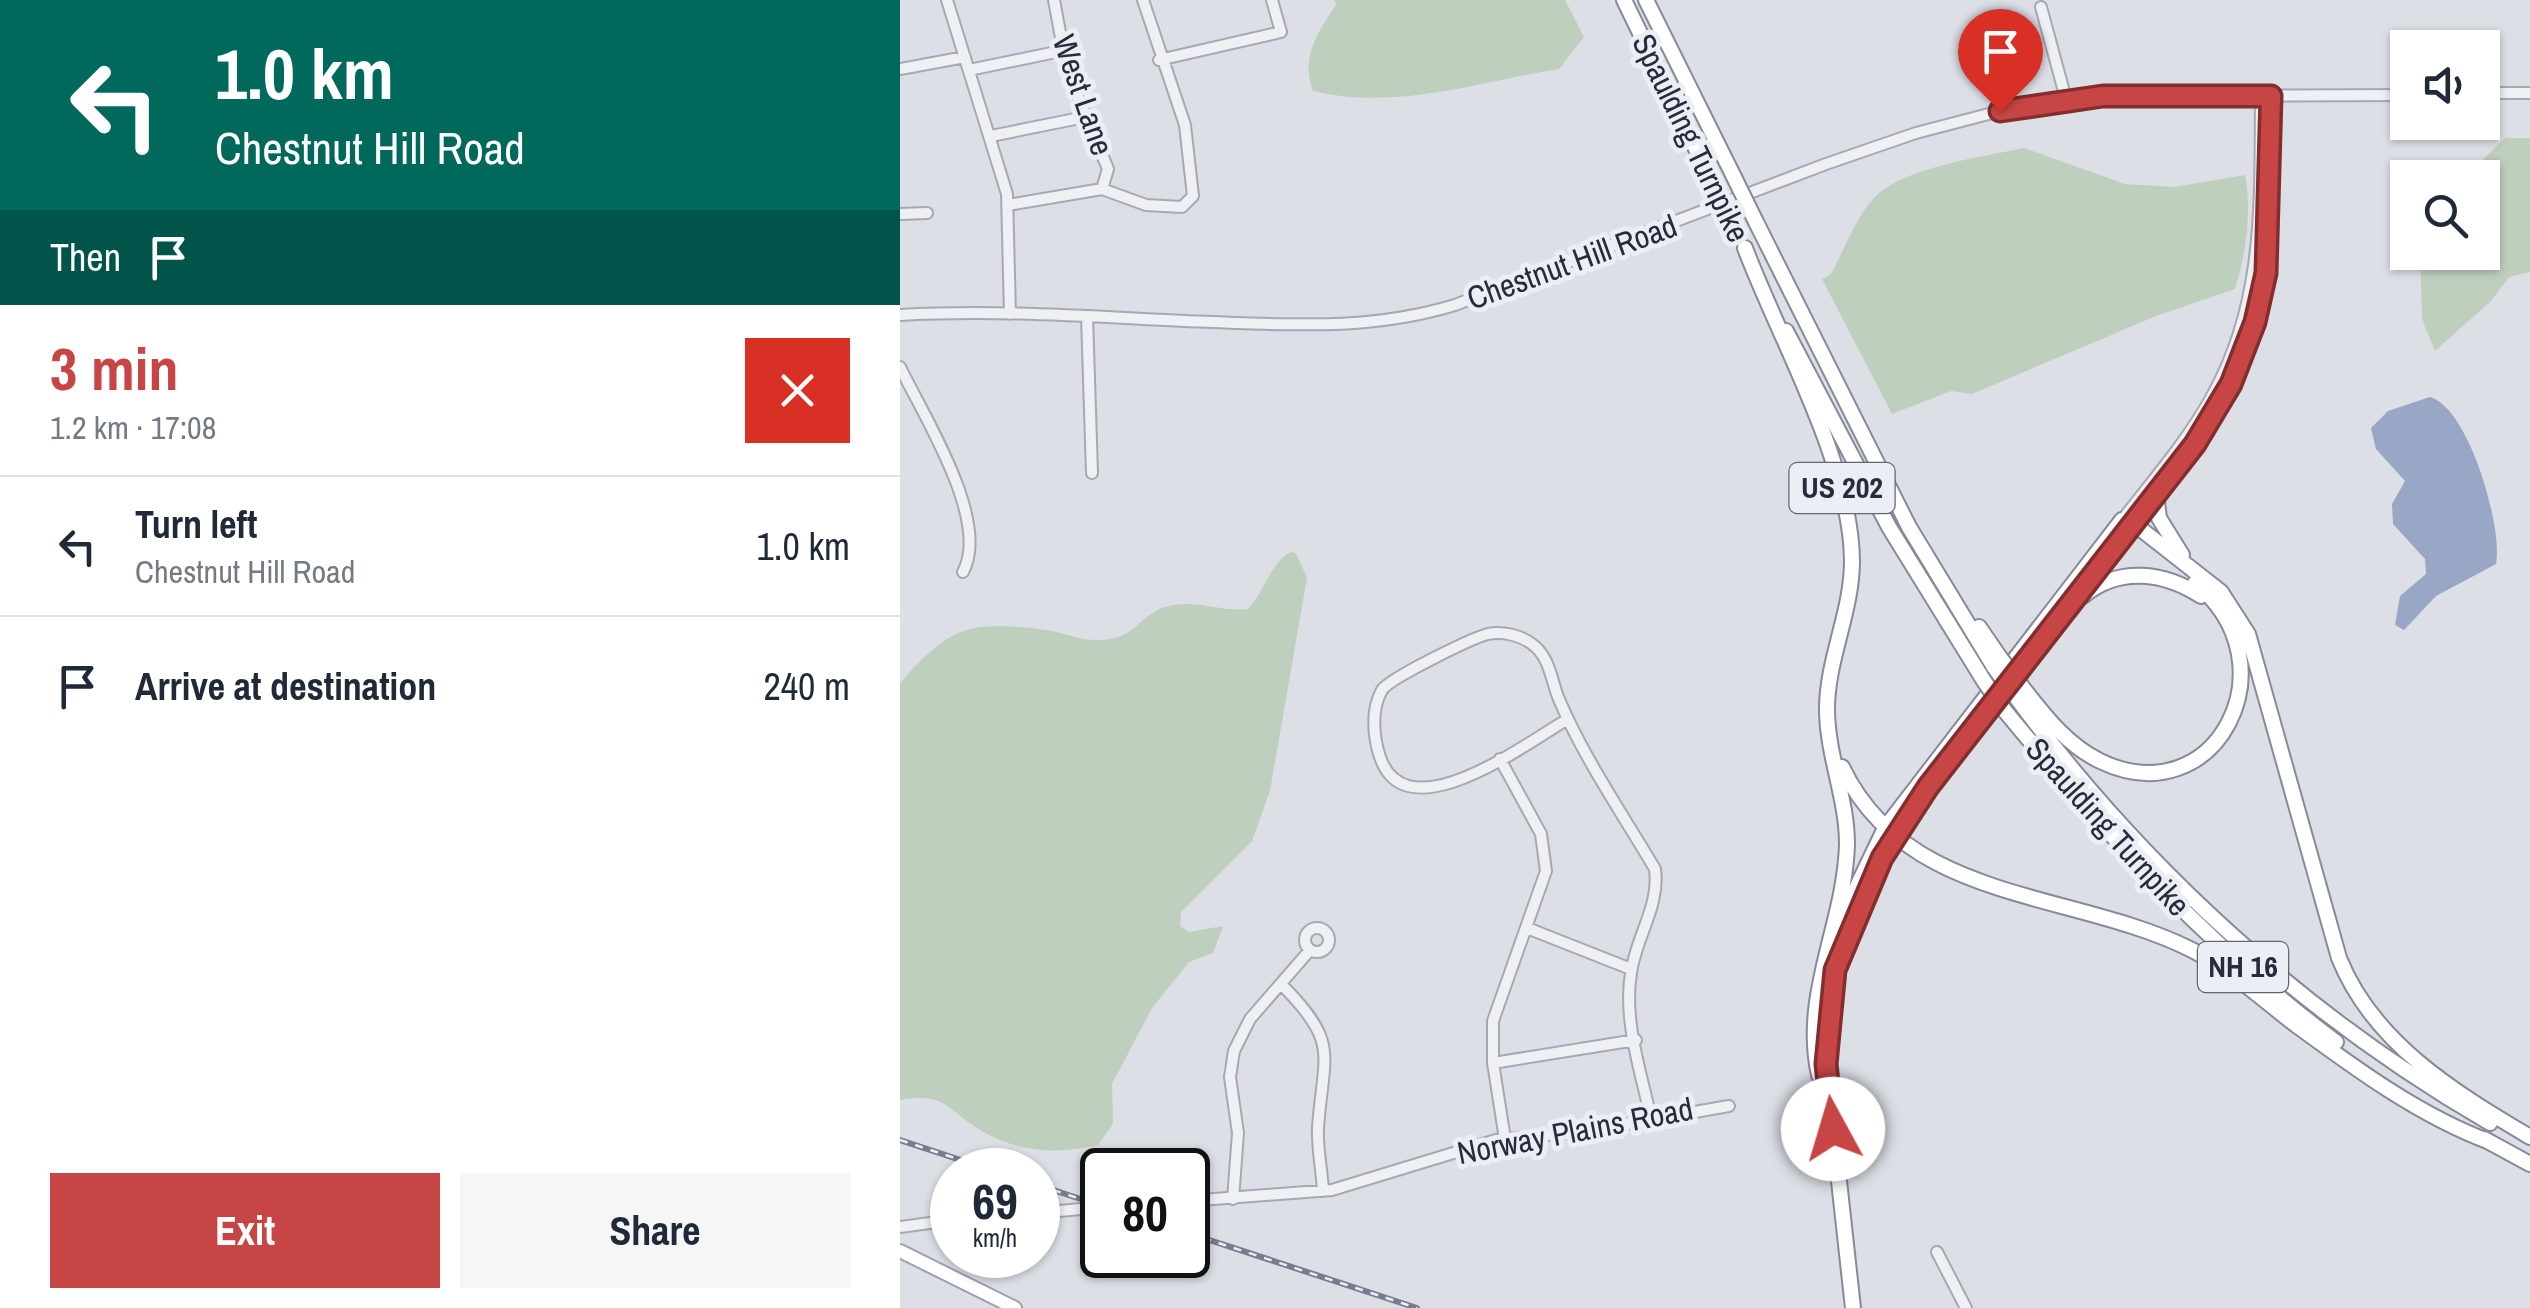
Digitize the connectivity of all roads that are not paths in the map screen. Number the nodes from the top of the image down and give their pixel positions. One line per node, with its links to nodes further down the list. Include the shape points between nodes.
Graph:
1 (1054, 0): 8 (street, West Lane)
2 (1143, 0): 10 (street)
3 (1272, 0): 10 (street, via 1281,32)
4 (1624, 0): 24 (highway, Spaulding Turnpike / NH 16, bridge)
5 (1648, 0): 36 (highway, Spaulding Turnpike / NH 16, bridge, via 1917,542)
6 (951, 1): 9 (street)
7 (2041, 7): 17 (street)
8 (1061, 51): 12 (street); 18 (street, West Lane)
9 (965, 57): 11 (street); 12 (street)
10 (1160, 60): 20 (street, via 1185,126 1193,196 1176,209)
11 (900, 68)
12 (969, 70): 19 (street)
13 (2530, 93): 15 (street)
14 (2390, 94): 16 (street, Chestnut Hill Road)
15 (2500, 94)
16 (2266, 96): 17 (street, Chestnut Hill Road); 30 (street, via 2270,231 2255,322 2214,415); 31 (street, via 2259,248 2242,327 2200,416)
17 (2066, 99): 27 (street, Chestnut Hill Road, via 1916,133 1406,318 1322,326)
18 (1085, 117): 19 (street); 20 (street, West Lane, via 1108,169)
19 (991, 136): 21 (street)
20 (1102, 189): 21 (street)
21 (1008, 205): 25 (street)
22 (927, 213): 23 (street)
23 (900, 214)
24 (1745, 248): 38 (highway, US 202, via 1846,504 1850,590 1829,687); 52 (highway, Spaulding Turnpike / NH 16, bridge, via 1854,466 1984,681 2122,852 2234,959 2342,1047)
25 (1010, 314): 26 (street, Chestnut Hill Road); 27 (street, Chestnut Hill Road)
26 (900, 315)
27 (1086, 316): 29 (street)
28 (900, 367): 32 (street, via 962,501 972,542)
29 (1092, 473)
30 (2156, 494): 31 (street); 33 (highway, via 2164,529)
31 (2128, 524): 33 (highway); 34 (highway, via 2206,592); 35 (highway); 40 (highway)
32 (963, 572)
33 (2203, 578): 50 (highway, via 2228,600 2248,634 2354,992 2405,1051)
34 (2230, 625): 35 (highway, US 202, via 2178,582 2134,575 2091,590); 36 (highway, via 2243,666 2236,710 2216,741 2172,768 2124,769 2097,759)
35 (2051, 629): 40 (highway, US 202)
36 (2020, 692): 53 (highway, Spaulding Turnpike / NH 16, via 2100,802 2249,950 2374,1048)
37 (1568, 719): 39 (street); 39 (street, via 1542,654 1511,635 1484,636 1406,670 1383,688 1375,734 1394,779 1410,788 1441,787); 43 (street, via 1655,869 1658,890)
38 (1830, 743): 40 (highway, via 1860,801); 47 (highway, US 202, via 1847,844 1817,999 1818,1073)
39 (1500, 759): 41 (street, via 1544,848 1546,871)
40 (1890, 832): 47 (highway, US 202, via 1835,970); 52 (highway, via 1959,875 2188,948 2359,1070 2454,1128)
41 (1528, 928): 43 (street); 46 (street, via 1493,1021)
42 (1310, 950): 44 (street)
43 (1631, 968): 45 (street)
44 (1281, 984): 55 (street, via 1311,1017 1324,1051 1318,1132); 56 (street, via 1250,1019 1232,1059 1238,1133)
45 (1636, 1040): 46 (street); 49 (street)
46 (1493, 1063): 51 (street)
47 (1829, 1094): 63 (highway, US 202)
48 (1729, 1106): 49 (street, Norway Plains Road)
49 (1650, 1118): 51 (street, Norway Plains Road)
50 (2530, 1138)
51 (1505, 1140): 55 (street, Norway Plains Road)
52 (2490, 1142): 54 (highway, Spaulding Turnpike / NH 16)
53 (2530, 1146)
54 (2530, 1164)
55 (1324, 1191): 56 (street, Norway Plains Road)
56 (1233, 1199): 57 (street, Norway Plains Road)
57 (1210, 1201)
58 (930, 1223): 59 (street)
59 (900, 1227)
60 (900, 1252): 62 (main road)
61 (1937, 1252): 64 (street)
62 (1015, 1308)
63 (1853, 1308)
64 (1966, 1308)

